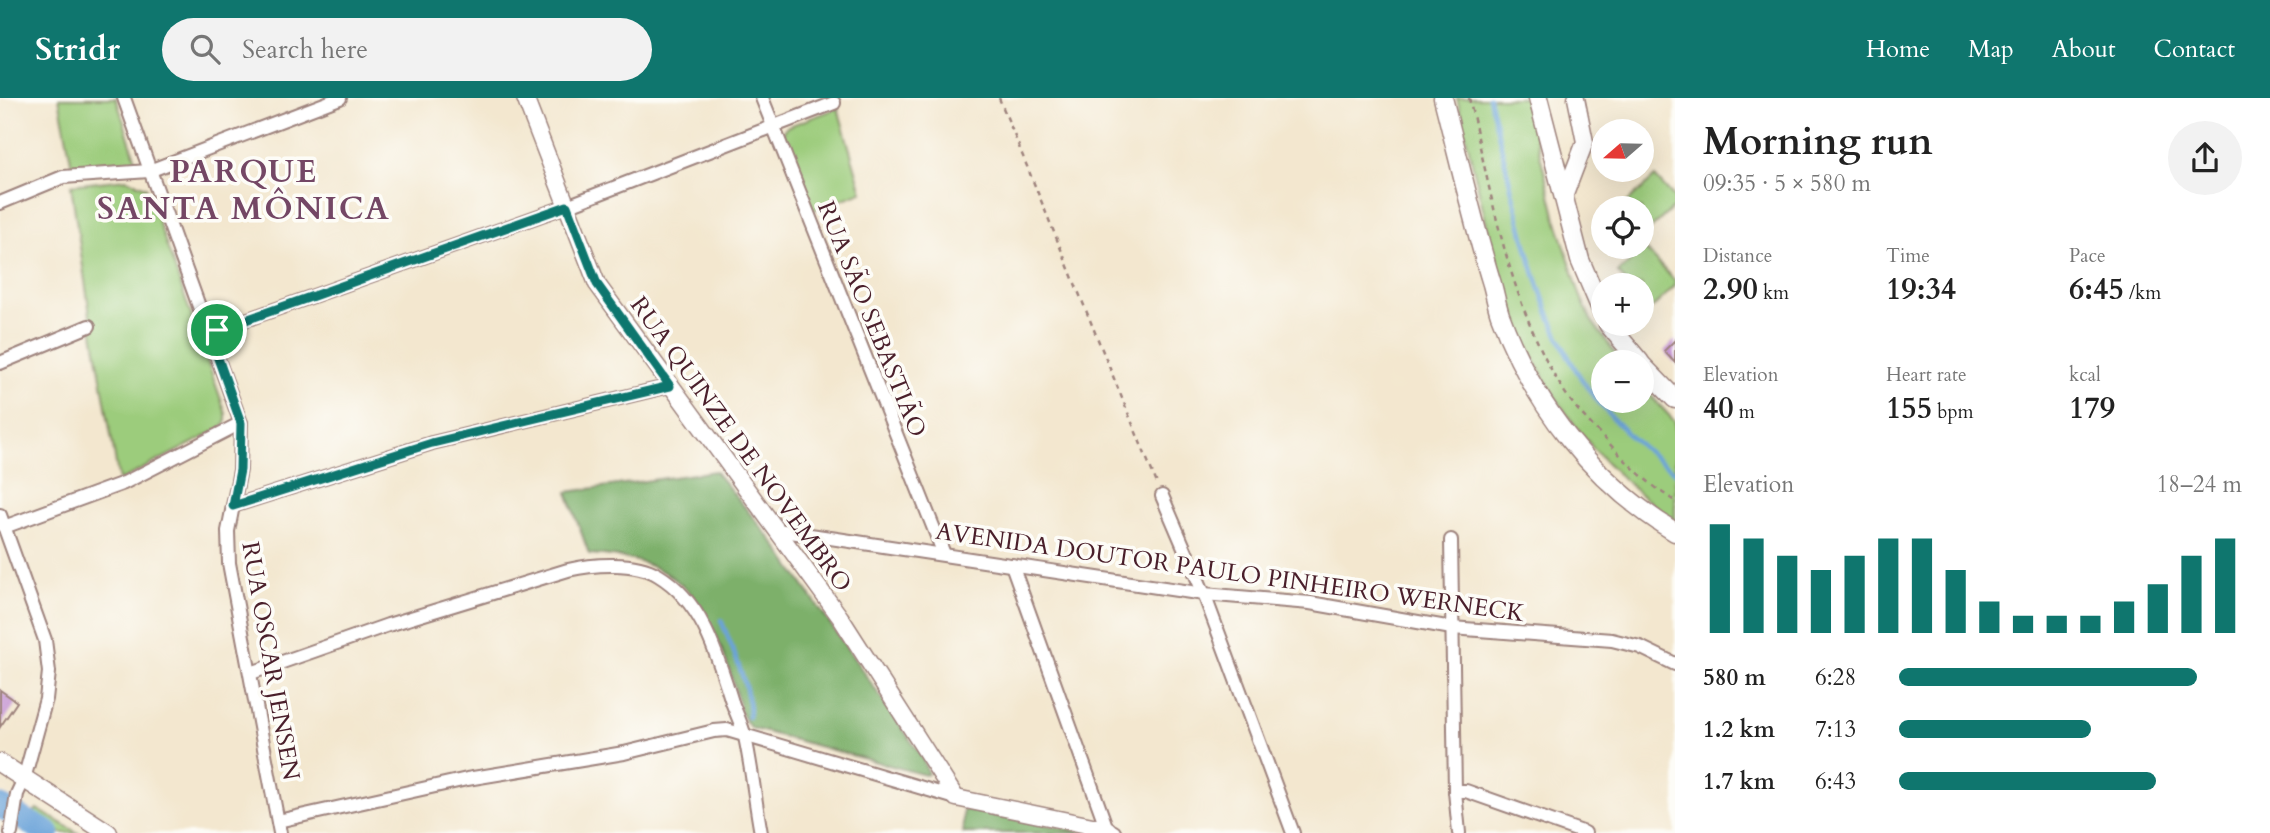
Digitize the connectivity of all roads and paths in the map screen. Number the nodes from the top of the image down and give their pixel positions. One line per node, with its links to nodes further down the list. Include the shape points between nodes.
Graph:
1 (124, 98): 12 (street, RUA OSCAR JENSEN)
2 (340, 98): 12 (street)
3 (525, 98): 15 (main road, RUA QUINZE DE NOVEMBRO)
4 (762, 98): 11 (street, RUA SÃO SEBASTIÃO)
5 (999, 98): 26 (path)
6 (1443, 98): 31 (main road, via 1499,313 1527,375 1578,453 1614,487)
7 (1469, 98): 27 (path, via 1510,270 1552,370 1576,408 1627,463)
8 (1538, 98): 13 (main road)
9 (1576, 98): 13 (main road, via 1585,142)
10 (834, 103): 11 (street)
11 (773, 128): 15 (street); 33 (street, RUA SÃO SEBASTIÃO)
12 (149, 171): 14 (street, via 64,177); 18 (street, RUA OSCAR JENSEN)
13 (1564, 197): 16 (main road)
14 (0, 203)
15 (567, 206): 18 (street); 23 (main road, RUA QUINZE DE NOVEMBRO, via 597,284)
16 (1591, 286)
17 (89, 326): 21 (street)
18 (209, 333): 25 (street, RUA OSCAR JENSEN)
19 (1618, 336): 20 (main road)
20 (1630, 350)
21 (0, 363)
22 (1654, 377): 24 (main road)
23 (670, 386): 28 (street, via 432,443); 30 (main road, RUA QUINZE DE NOVEMBRO)
24 (1675, 399)
25 (241, 423): 28 (street, RUA OSCAR JENSEN, via 240,470); 29 (street, via 124,483)
26 (1162, 496): 35 (street)
27 (1675, 500)
28 (233, 506): 38 (street, RUA OSCAR JENSEN, via 229,563)
29 (2, 521): 41 (street, via 45,640 49,672)
30 (777, 530): 33 (street, AVENIDA DOUTOR PAULO PINHEIRO WERNECK); 43 (main road, RUA QUINZE DE NOVEMBRO, via 840,617)
31 (1675, 532)
32 (1451, 540): 36 (street)
33 (944, 554): 34 (street, AVENIDA DOUTOR PAULO PINHEIRO WERNECK)
34 (1012, 565): 35 (street, AVENIDA DOUTOR PAULO PINHEIRO WERNECK); 45 (street)
35 (1204, 594): 36 (street, AVENIDA DOUTOR PAULO PINHEIRO WERNECK, via 1310,603); 49 (street)
36 (1452, 628): 37 (street, AVENIDA DOUTOR PAULO PINHEIRO WERNECK, via 1612,640); 42 (street)
37 (1675, 664)
38 (251, 673): 39 (street, via 568,570 615,565 655,573 685,596 710,640); 44 (street, RUA OSCAR JENSEN)
39 (744, 734): 43 (street); 44 (street, via 715,731 624,753 467,779); 48 (street)
40 (0, 763): 41 (main road)
41 (21, 787): 46 (street); 47 (main road)
42 (1455, 791): 50 (street); 51 (street, via 1466,790)
43 (956, 797): 45 (main road)
44 (279, 827)
45 (1112, 832)
46 (11, 833)
47 (108, 833)
48 (761, 833)
49 (1293, 833)
50 (1458, 833)
51 (1586, 833)

